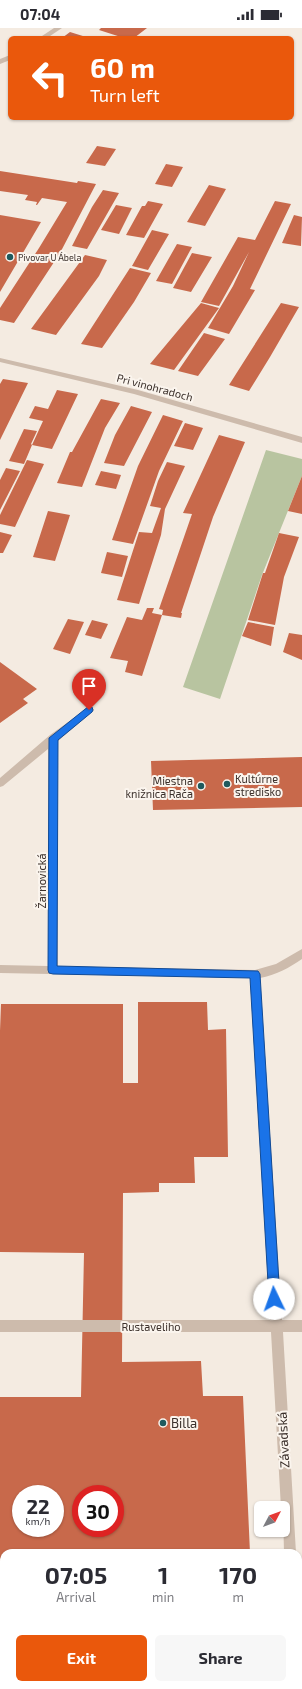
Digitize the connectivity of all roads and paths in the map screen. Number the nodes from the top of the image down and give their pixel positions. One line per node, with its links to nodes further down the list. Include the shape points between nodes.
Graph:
1 (59, 28): 2 (street)
2 (45, 36)
3 (0, 360): 4 (street, Pri vinohradoch, via 135,392)
4 (302, 440)
5 (89, 710): 6 (street)
6 (53, 738): 7 (street); 10 (street, Žarnovická)
7 (0, 783)
8 (302, 953): 11 (street, via 280,968)
9 (0, 970): 10 (street)
10 (53, 970): 11 (street)
11 (255, 974): 13 (street, Závadská)
12 (0, 1326): 13 (street, Rustaveliho)
13 (276, 1326): 14 (street, Rustaveliho); 15 (street, Závadská)
14 (302, 1326)
15 (290, 1549)

